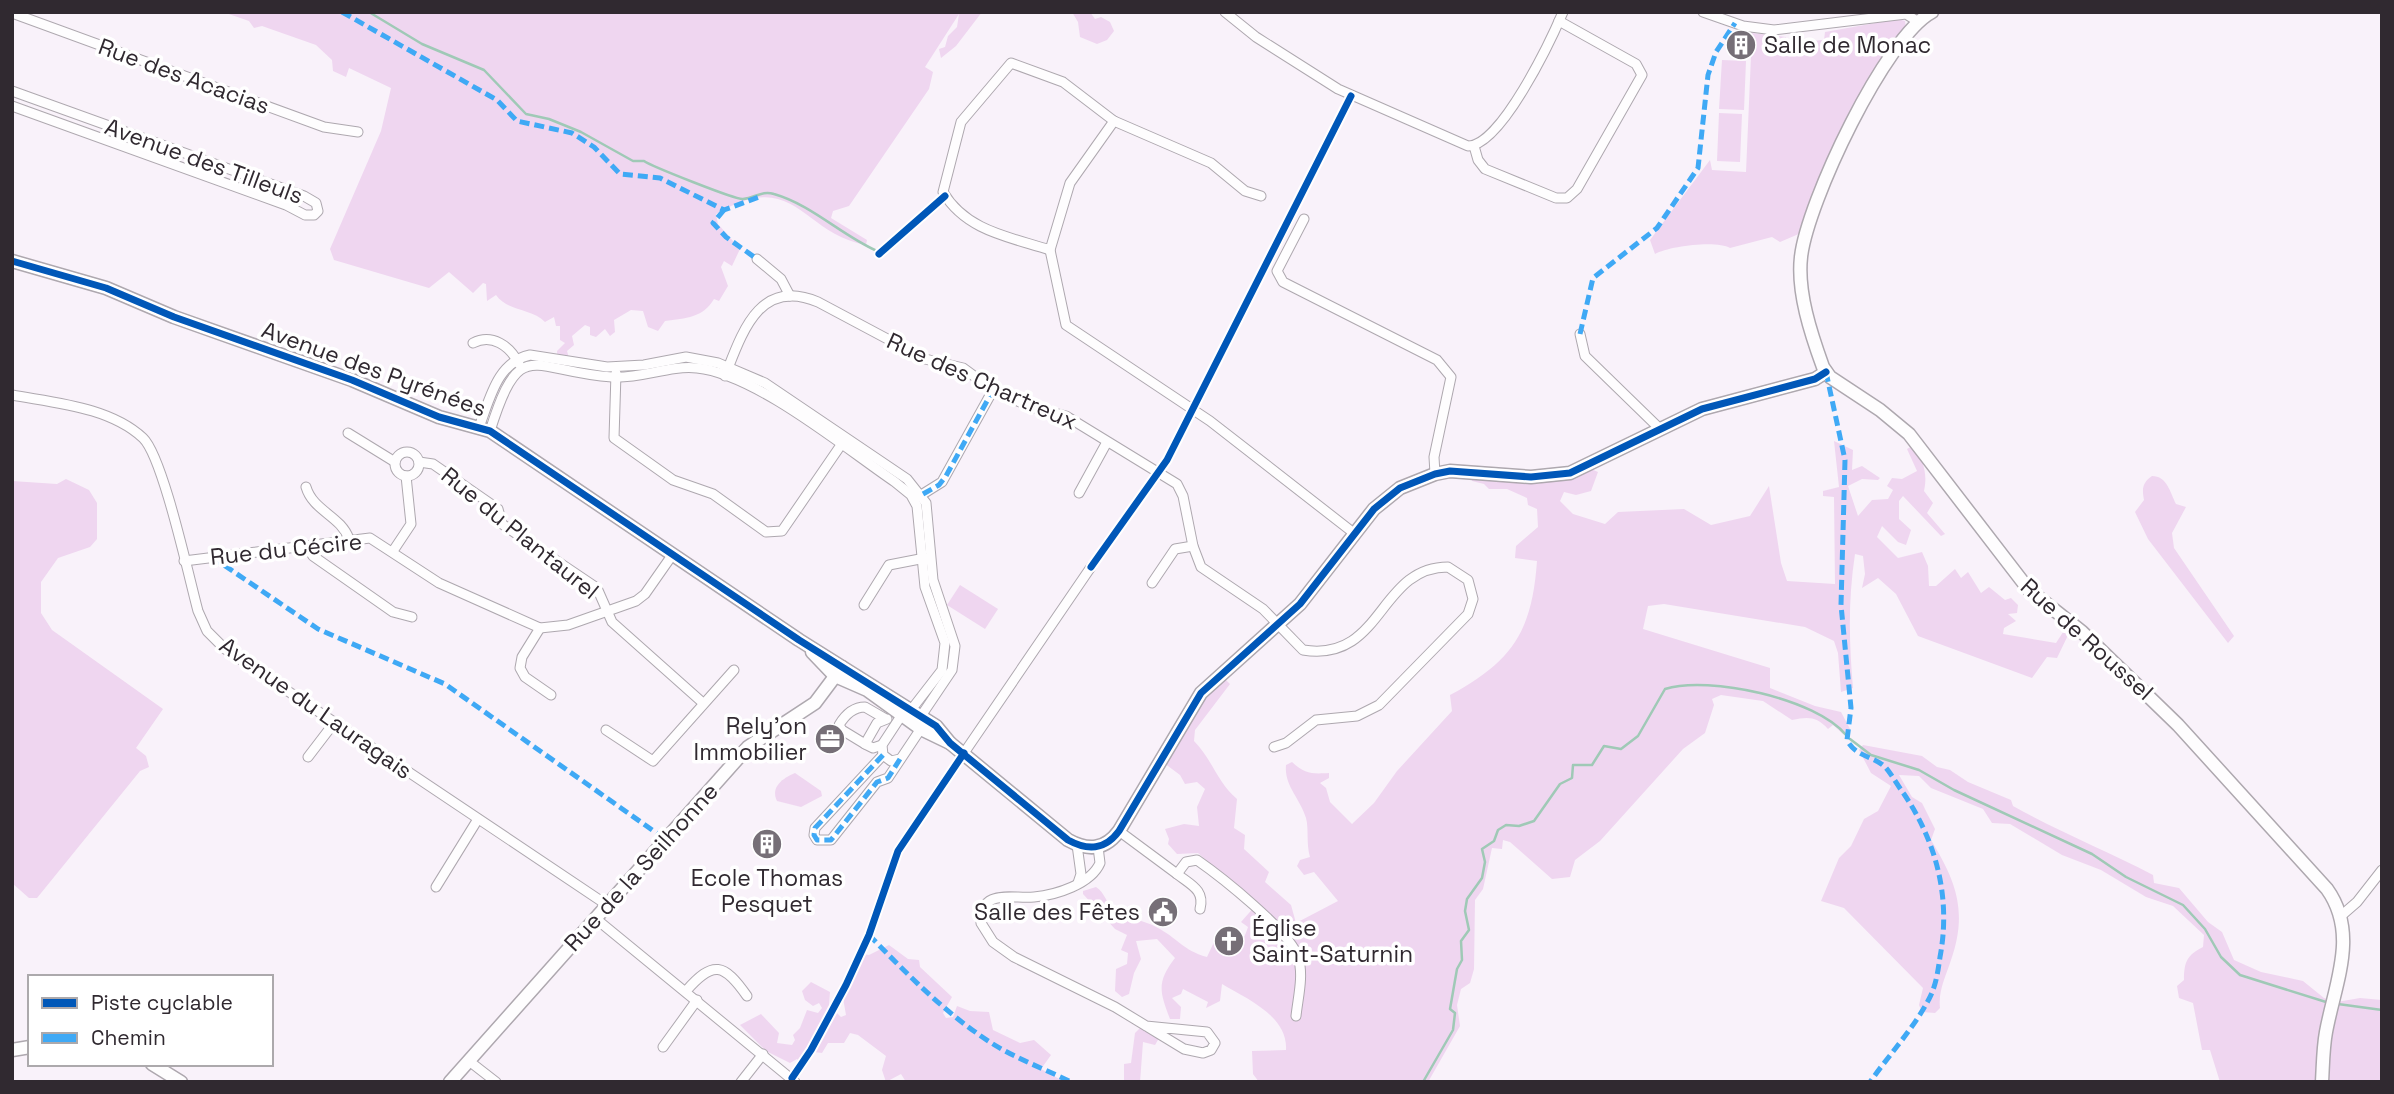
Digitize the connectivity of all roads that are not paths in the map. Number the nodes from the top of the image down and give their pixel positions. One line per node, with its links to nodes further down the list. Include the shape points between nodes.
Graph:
1 (1225, 12): 11 (street, via 1338,89 1462,145)
2 (1703, 12): 6 (street, via 1743,26 1774,30 1906,14)
3 (1932, 12): 6 (street)
4 (12, 13): 10 (street, Rue des Acacias, via 324,127)
5 (1561, 17): 11 (street, via 1520,97); 11 (street, via 1636,64 1642,75 1577,189 1562,199 1485,169)
6 (1917, 21): 22 (street, via 1839,146 1808,225 1801,256 1802,286)
7 (12, 91): 8 (street, Avenue des Tilleuls, via 304,196 316,203 318,211 305,215)
8 (12, 106)
9 (1114, 121): 12 (street, via 1211,163 1245,191); 14 (street, via 1070,183); 14 (street, via 1063,82 1011,63 961,122 943,192 950,204 976,227)
10 (358, 132)
11 (1474, 146)
12 (1261, 196)
13 (1304, 219): 33 (street, via 1277,271 1283,282 1437,360 1451,377 1434,457)
14 (1050, 250): 38 (street, via 1069,329 1210,421)
15 (757, 260): 17 (street, via 781,279)
16 (12, 261): 27 (street, Avenue des Pyrénées, via 106,288 439,417)
17 (790, 296): 21 (street, via 769,302 755,313); 24 (street, Rue des Chartreux, via 818,302 934,363 962,368)
18 (1580, 334): 26 (street, via 1585,356)
19 (473, 344): 20 (street, via 488,339 505,346)
20 (519, 363): 23 (street, via 537,354); 27 (street, via 501,374)
21 (727, 371): 23 (street, via 686,357); 29 (street, via 765,383)
22 (1826, 372): 26 (street, via 1815,379 1717,403); 77 (street, Rue de Roussel, via 1909,434 2029,590 2082,632 2205,752 2327,889)
23 (617, 373): 29 (street, via 614,438 673,480 713,494 766,532 782,531)
24 (993, 390): 30 (street, Rue des Chartreux, via 1066,416); 37 (street, via 942,482)
25 (12, 395): 45 (street, Avenue du Lauragais, via 101,414 145,440 156,458)
26 (1659, 428): 33 (street, via 1589,466 1558,476 1465,470)
27 (484, 429): 43 (street, Avenue des Pyrénées)
28 (348, 433): 31 (street, Rue du Plantaurel)
29 (843, 441): 37 (street, via 907,479)
30 (1107, 442): 36 (street); 41 (street, Rue des Chartreux, via 1177,484)
31 (395, 462): 32 (street, Rue du Plantaurel, via 399,454 409,452); 34 (street, Rue du Plantaurel, via 397,472)
32 (419, 462): 34 (street, Rue du Plantaurel, via 416,472); 49 (street, Rue du Plantaurel, via 433,464 498,509 502,524 597,588)
33 (1435, 474): 38 (street, via 1386,498)
34 (406, 476): 42 (street, Rue du Plantaurel, via 411,524)
35 (306, 487): 39 (street, via 312,500 340,523)
36 (1079, 493)
37 (918, 497): 44 (street, via 930,520)
38 (1355, 534): 51 (street)
39 (349, 539): 40 (street, Rue du Cécire); 42 (street, Rue du Cécire, via 370,538)
40 (306, 545): 45 (street, Rue du Cécire); 50 (street, via 313,556 393,612)
41 (1193, 546): 47 (street, via 1175,549); 51 (street, Rue des Chartreux, via 1201,567)
42 (393, 551): 52 (street, Rue du Cécire, via 439,583)
43 (673, 554): 49 (street, via 642,597); 54 (street, Avenue des Pyrénées)
44 (925, 558): 48 (street, via 889,565); 58 (street, via 947,632 956,646 946,672)
45 (184, 561): 59 (street, Avenue du Lauragais, via 198,611 213,637)
46 (1091, 567): 64 (street)
47 (1152, 583)
48 (864, 605)
49 (606, 611): 52 (street, via 568,625); 56 (street, Rue du Plantaurel, via 612,622)
50 (412, 617)
51 (1278, 625): 62 (street, Rue des Chartreux, via 1303,650 1328,650 1362,635 1401,585 1425,570 1455,569 1468,580 1473,593 1471,608 1462,621 1379,705 1347,718 1316,720); 68 (street, via 1225,669 1192,705)
52 (540, 628): 55 (street, via 520,668 525,677)
53 (734, 670): 56 (street)
54 (838, 672): 58 (street, Avenue des Pyrénées); 75 (street, Rue de la Seilhonne, via 815,702 748,747)
55 (551, 695)
56 (703, 703): 60 (street, via 653,761)
57 (884, 718): 58 (street); 61 (street); 61 (street, via 865,707 855,709 839,724)
58 (911, 720): 63 (street); 64 (street, Avenue des Pyrénées); 66 (street)
59 (334, 723): 65 (street); 67 (street, Avenue du Lauragais)
60 (606, 730)
61 (865, 744): 63 (street)
62 (1274, 747)
63 (882, 750): 66 (street, via 891,761); 66 (street, via 815,828 817,840 831,839)
64 (964, 753): 69 (street, Avenue des Pyrénées)
65 (308, 757)
66 (900, 759)
67 (478, 819): 74 (street); 75 (street, Avenue du Lauragais)
68 (1119, 831): 70 (street); 72 (street)
69 (1077, 845): 70 (street); 73 (street)
70 (1098, 847): 73 (street, via 1098,868)
71 (2382, 870): 77 (street)
72 (1177, 874): 76 (street, via 1200,891); 82 (street, via 1186,862 1196,860 1252,903 1293,947 1300,965)
73 (1078, 884): 83 (street, via 1041,896 996,897 982,909 982,927 1007,953)
74 (436, 887)
75 (607, 905): 78 (street, Rue de la Seilhonne)
76 (1200, 909)
77 (2342, 915): 93 (street, via 2343,961 2326,1036)
78 (595, 918): 79 (street); 86 (street, Rue de la Seilhonne)
79 (685, 991): 80 (street, via 705,970 712,969 727,974); 81 (street)
80 (747, 996)
81 (697, 1000): 84 (street); 85 (street)
82 (1296, 1016)
83 (1146, 1026): 83 (street, via 1189,1051 1208,1052 1215,1044 1207,1032)
84 (663, 1047)
85 (763, 1054): 91 (street); 92 (street)
86 (469, 1060): 89 (street, Rue de la Seilhonne); 90 (street)
87 (155, 1066): 88 (street)
88 (181, 1082)
89 (450, 1082)
90 (496, 1082)
91 (741, 1082)
92 (795, 1082)
93 (2322, 1082)

